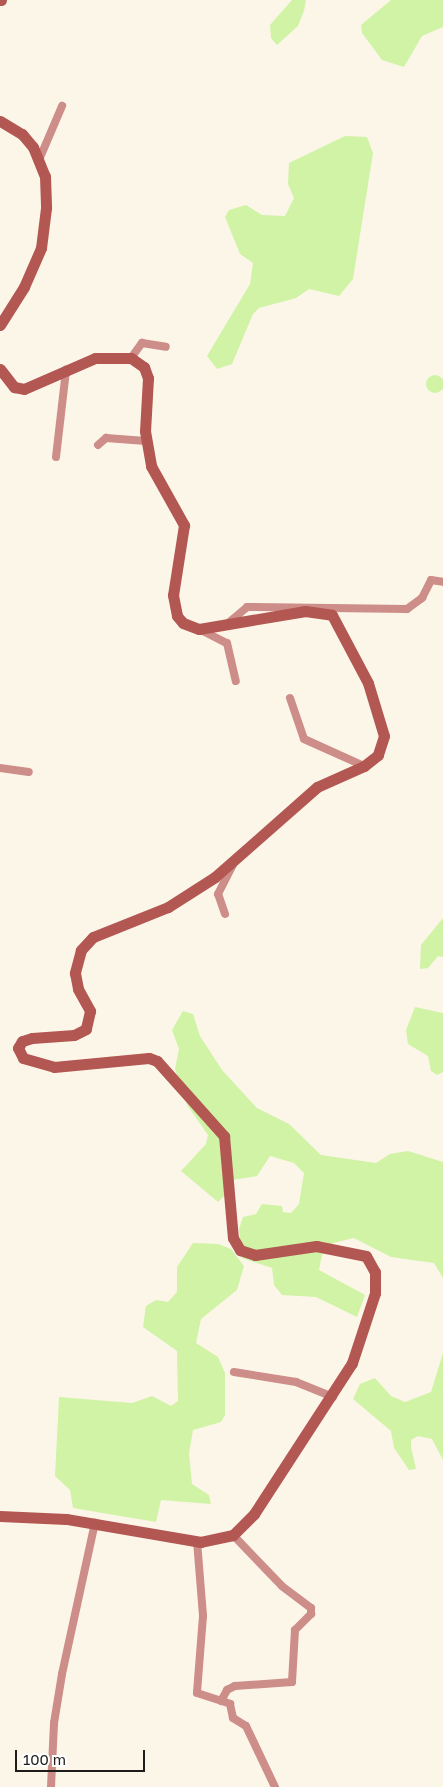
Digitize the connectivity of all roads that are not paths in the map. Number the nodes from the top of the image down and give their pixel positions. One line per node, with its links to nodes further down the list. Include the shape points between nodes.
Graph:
1 (62, 106): 3 (street)
2 (0, 121): 3 (street, via 22,134)
3 (39, 160): 4 (street, via 45,200 41,248 24,287)
4 (0, 325)
5 (166, 346): 6 (street, via 142,343)
6 (131, 358): 8 (street, via 95,358); 9 (street, via 144,367 148,378)
7 (0, 370): 8 (street, via 14,387 24,389)
8 (66, 370): 11 (street)
9 (146, 441): 10 (street, via 106,438); 14 (street, via 151,466 184,525 173,605 183,623)
10 (98, 445)
11 (56, 457)
12 (443, 582): 13 (street, via 431,580 422,598 407,608 247,607)
13 (226, 626): 14 (street); 17 (street, via 305,611 332,615 365,675 383,727 382,747)
14 (199, 629): 15 (street, via 228,643)
15 (236, 681)
16 (290, 698): 17 (street, via 304,739)
17 (364, 766): 20 (street, via 317,787)
18 (0, 768): 19 (street)
19 (29, 772)
20 (235, 860): 21 (street, via 218,894); 23 (street, via 168,908 93,937 81,950 75,973 78,989 90,1011 86,1029 74,1035 32,1038 22,1041 18,1048 23,1058 54,1067 149,1058 157,1061 224,1136 233,1238 240,1250 255,1255 316,1246 360,1253 372,1262 376,1282 373,1302 352,1363)
21 (226, 914)
22 (234, 1372): 23 (street, via 296,1382)
23 (333, 1397): 26 (street, via 254,1514)
24 (0, 1516): 25 (street)
25 (95, 1523): 27 (street); 29 (street, via 62,1674 54,1723)
26 (233, 1535): 27 (street); 28 (street, via 282,1586 306,1604 312,1614 295,1630 292,1682 235,1686 226,1690)
27 (197, 1541): 28 (street, via 204,1616 197,1693)
28 (221, 1701): 30 (street, via 230,1704 234,1721 246,1726)
29 (51, 1787)
30 (275, 1787)

